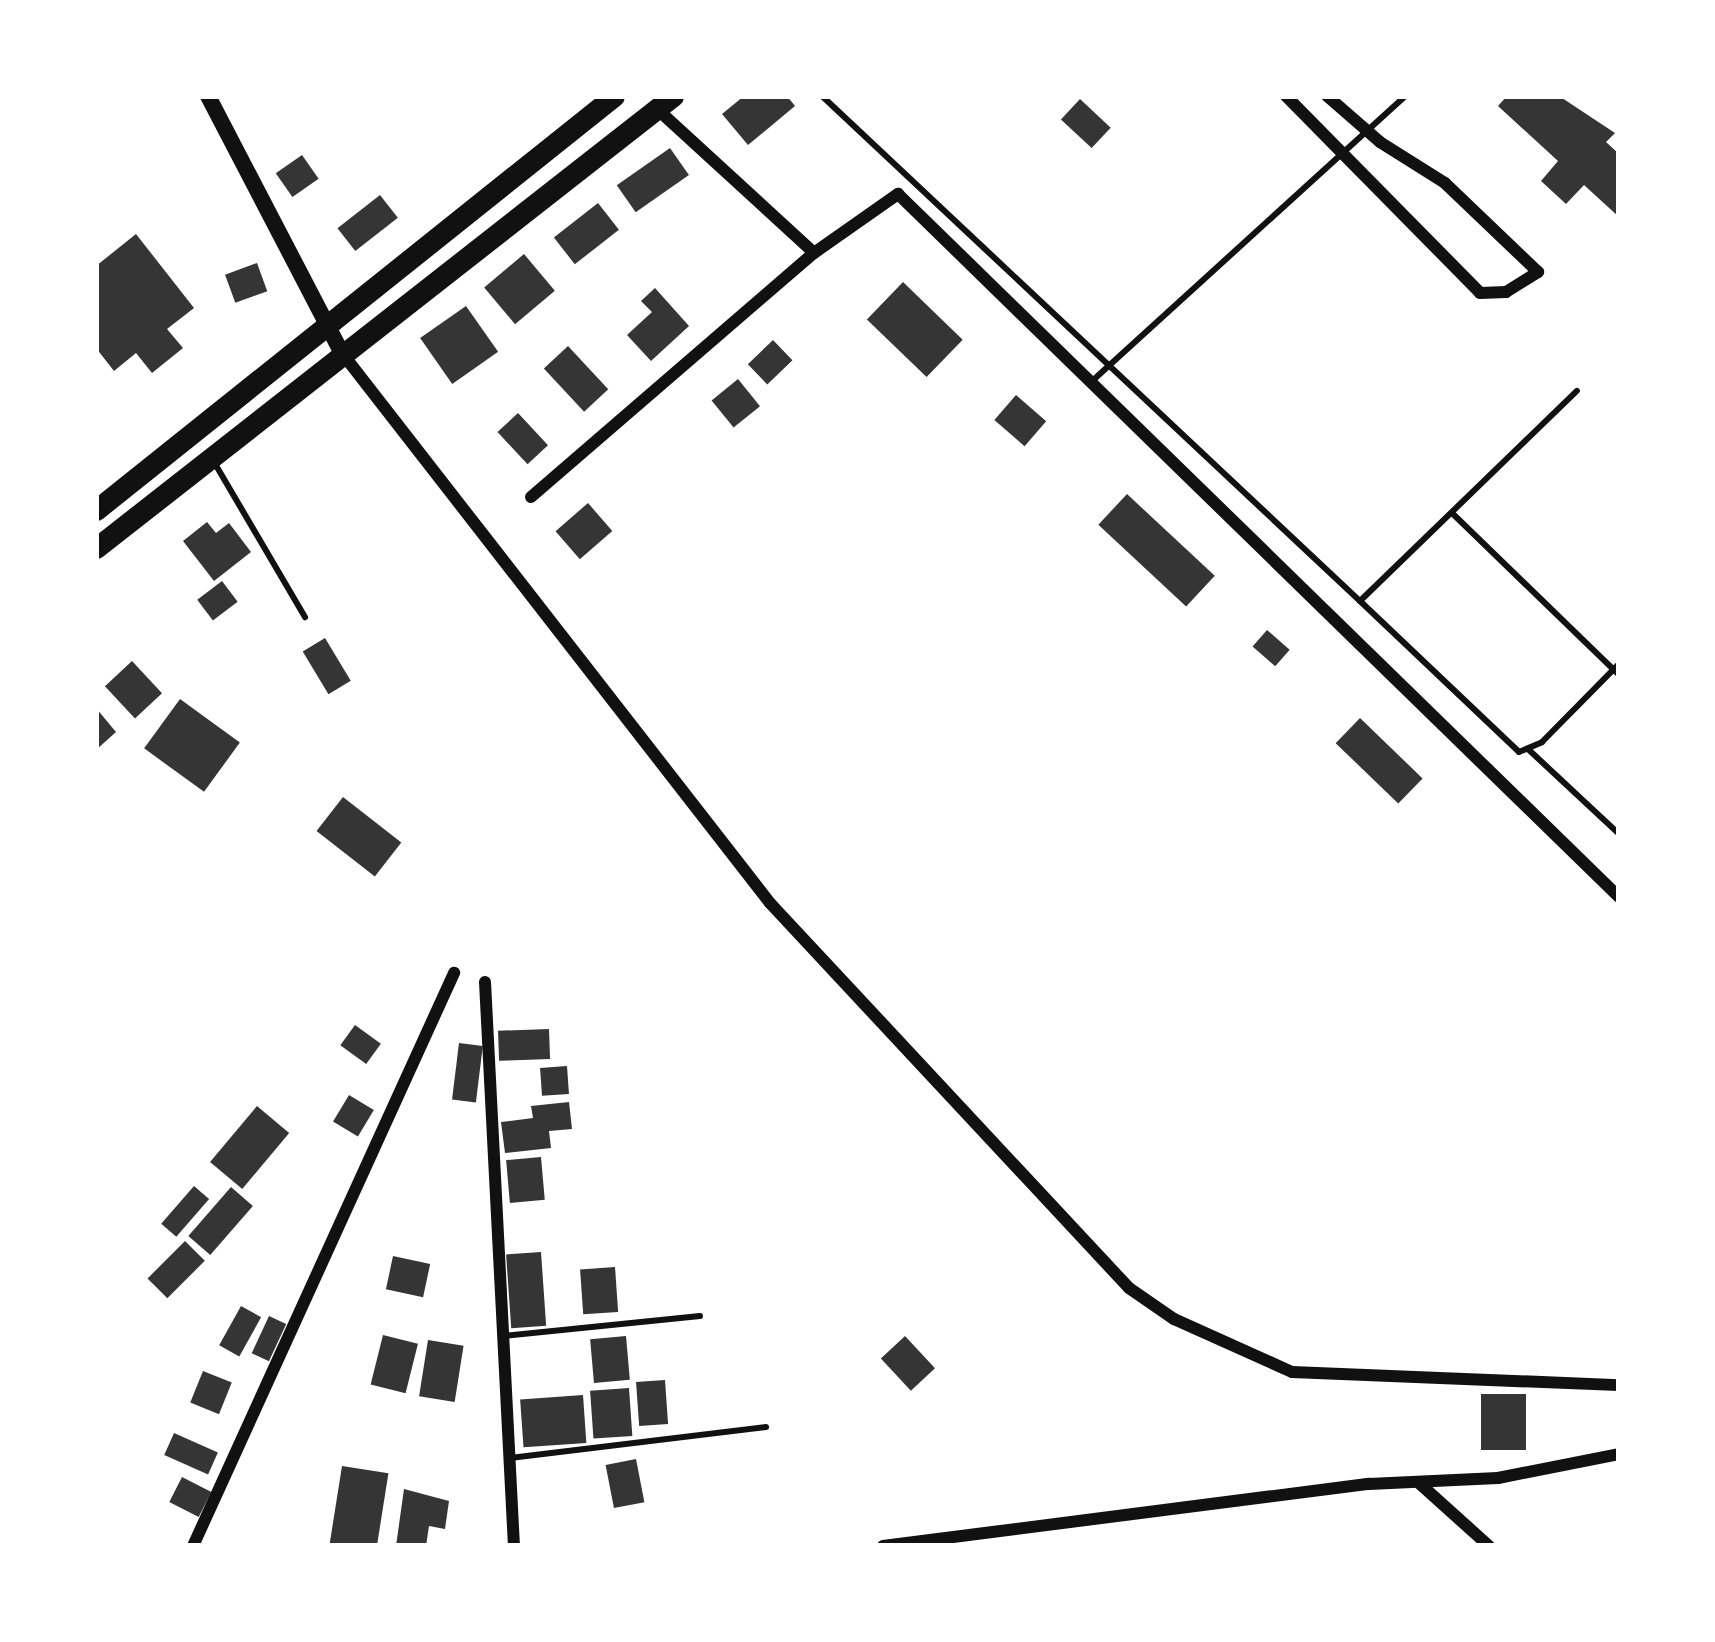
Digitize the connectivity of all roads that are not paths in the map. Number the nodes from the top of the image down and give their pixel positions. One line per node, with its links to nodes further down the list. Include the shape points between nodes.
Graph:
1 (208, 96): 13 (street)
2 (614, 96): 10 (highway)
3 (822, 96): 15 (lane)
4 (1286, 96): 9 (street)
5 (1327, 96): 8 (street)
6 (1405, 96): 8 (lane)
7 (665, 102): 11 (highway); 12 (street)
8 (1368, 132): 9 (lane); 9 (street, via 1445,183 1538,272 1506,292 1480,293)
9 (1342, 155): 15 (lane)
10 (493, 191): 11 (street); 13 (highway)
11 (515, 218): 14 (highway)
12 (814, 253): 16 (street, via 898,194); 19 (street)
13 (324, 324): 14 (street); 20 (highway)
14 (342, 353): 18 (highway); 33 (street, via 770,903 1129,1288 1174,1319 1292,1372)
15 (1109, 363): 16 (lane); 23 (lane)
16 (1091, 382): 28 (street)
17 (1577, 392): 21 (lane)
18 (213, 459): 22 (highway); 24 (lane)
19 (531, 497)
20 (96, 510)
21 (1451, 513): 23 (lane); 25 (lane)
22 (96, 548)
23 (1360, 601): 26 (lane, via 1508,748)
24 (304, 617)
25 (1617, 670): 26 (lane)
26 (1529, 750): 27 (lane)
27 (1619, 835)
28 (1619, 897)
29 (454, 973): 38 (street)
30 (485, 982): 32 (street)
31 (700, 1316): 32 (lane)
32 (503, 1336): 35 (street)
33 (1619, 1385)
34 (766, 1426): 35 (lane)
35 (509, 1458): 39 (street)
36 (1616, 1460): 37 (street)
37 (1418, 1482): 40 (street); 41 (street)
38 (193, 1546)
39 (514, 1546)
40 (883, 1546)
41 (1489, 1546)

